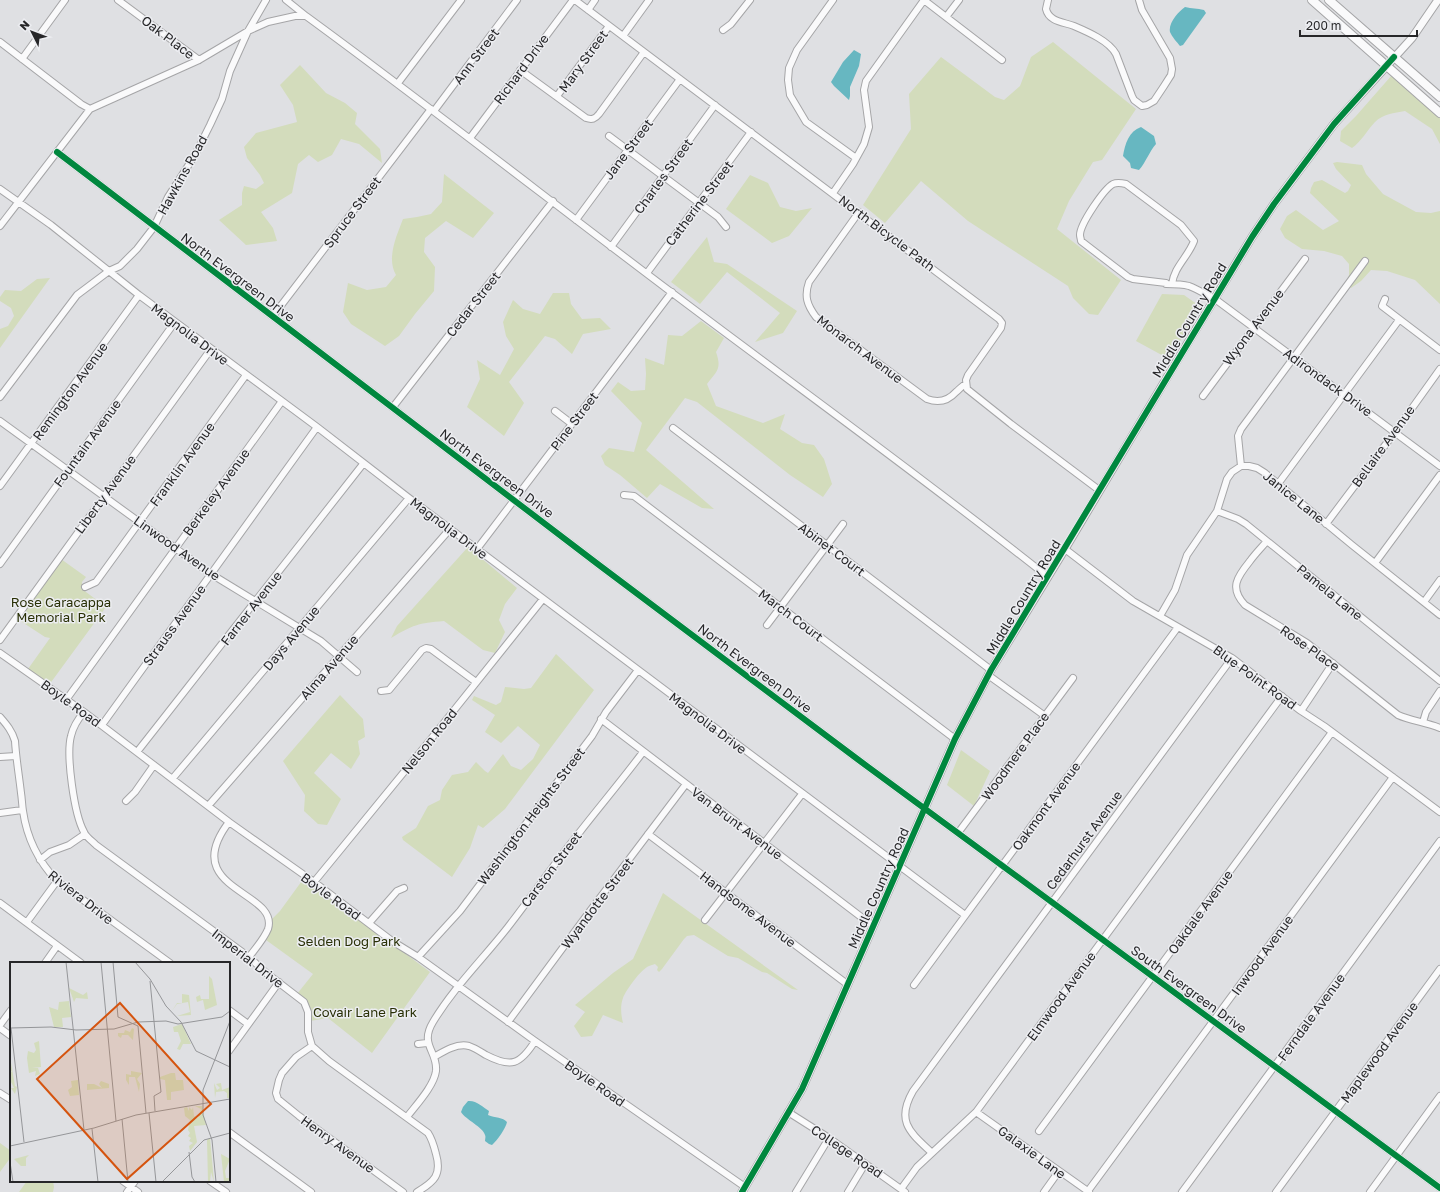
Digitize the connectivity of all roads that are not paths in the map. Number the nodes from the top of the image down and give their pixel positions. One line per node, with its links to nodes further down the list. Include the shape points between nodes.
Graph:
1 (65, 0): 29 (street)
2 (118, 0): 30 (street, Oak Place)
3 (266, 0): 24 (street, Hawkins Road)
4 (286, 0): 20 (street)
5 (462, 0): 35 (street)
6 (517, 0): 40 (street, Ann Street)
7 (574, 0): 19 (street, North Bicycle Path); 33 (street, Richard Drive)
8 (595, 0): 19 (street)
9 (649, 0): 25 (street)
10 (750, 0): 23 (street)
11 (833, 0): 47 (street, via 797,50 789,68 790,95 806,122)
12 (924, 0): 21 (street); 47 (street, via 866,81 864,90 869,127)
13 (959, 0): 21 (street)
14 (1048, 0): 15 (street, via 1046,9 1050,16 1101,39 1113,48 1134,100 1142,106 1147,106 1154,102 1160,93 1171,75 1172,67 1170,58 1142,10)
15 (1139, 0)
16 (1312, 0): 32 (highway)
17 (1329, 0): 28 (highway)
18 (1438, 0): 28 (main road, Middle Country Road, via 1412,38)
19 (588, 10): 22 (street, North Bicycle Path)
20 (306, 16): 24 (street, via 278,19); 35 (street)
21 (946, 17): 31 (street)
22 (609, 26): 25 (street, North Bicycle Path); 36 (street, Mary Street)
23 (723, 30)
24 (248, 32): 30 (street); 57 (street, Hawkins Road, via 210,125 168,197)
25 (623, 36): 27 (street, North Bicycle Path)
26 (0, 42): 29 (street)
27 (644, 52): 34 (street, North Bicycle Path); 36 (street, via 595,118 586,118)
28 (1394, 57): 32 (main road, Middle Country Road); 37 (highway)
29 (22, 59): 39 (street)
30 (199, 60): 39 (street)
31 (1002, 60)
32 (1386, 66): 41 (highway); 69 (main road, Middle Country Road, via 1334,124 1274,204)
33 (520, 70): 36 (street); 44 (street, Richard Drive)
34 (680, 79): 38 (street, North Bicycle Path); 45 (street, Jane Street)
35 (398, 83): 40 (street)
36 (557, 96)
37 (1440, 97)
38 (716, 105): 42 (street, North Bicycle Path); 48 (street, Charles Street)
39 (90, 109): 46 (street)
40 (433, 110): 44 (street); 71 (street, Spruce Street)
41 (1440, 113)
42 (751, 132): 50 (street, North Bicycle Path); 53 (street, Catherine Street)
43 (609, 136): 45 (street)
44 (470, 138): 51 (street)
45 (627, 150): 48 (street); 55 (street, Jane Street)
46 (57, 152): 52 (street); 57 (street, North Evergreen Drive)
47 (856, 158): 50 (street)
48 (663, 176): 53 (street); 59 (street, Charles Street)
49 (0, 189): 52 (street, Magnolia Drive)
50 (833, 193): 54 (street, North Bicycle Path)
51 (553, 201): 55 (street); 85 (street, Cedar Street)
52 (18, 202): 56 (street); 62 (street, Magnolia Drive)
53 (699, 203): 58 (street, via 718,217); 64 (street, Catherine Street)
54 (859, 212): 80 (street, North Bicycle Path, via 1000,319 1001,328 968,375); 80 (street, Monarch Avenue, via 809,282 806,290 809,308 816,317 927,399 946,399)
55 (576, 220): 59 (street)
56 (0, 226)
57 (154, 227): 63 (street, Hawkins Road, via 120,266); 71 (street, North Evergreen Drive)
58 (726, 228)
59 (611, 247): 64 (street)
60 (1305, 259): 74 (street, Wyona Avenue)
61 (1364, 261): 77 (street)
62 (98, 262): 63 (street, Magnolia Drive); 65 (street, via 100,272)
63 (109, 271): 65 (street, Hawkins Road); 68 (street, Magnolia Drive)
64 (646, 273): 67 (street)
65 (97, 280): 83 (street, Hawkins Road, via 77,295)
66 (1172, 284): 66 (street, Adirondack Drive, via 1133,279 1081,241 1081,228 1102,195 1113,184 1126,184 1181,225 1194,241 1173,276); 69 (street, Adirondack Drive, via 1189,286)
67 (672, 292): 88 (street, Pine Street); 118 (street, via 955,503)
68 (139, 295): 73 (street, Magnolia Drive); 92 (street, Remington Avenue)
69 (1215, 299): 74 (street, Adirondack Drive); 100 (main road, Middle Country Road)
70 (1385, 299): 72 (street, via 1382,306)
71 (273, 316): 85 (street, North Evergreen Drive)
72 (1399, 320): 76 (street); 81 (street)
73 (175, 322): 75 (street, Magnolia Drive); 96 (street, Fountain Avenue)
74 (1253, 327): 77 (street, Adirondack Drive); 82 (street, Wyona Avenue)
75 (210, 349): 79 (street, Magnolia Drive); 102 (street, Liberty Avenue)
76 (1440, 350)
77 (1294, 358): 81 (street, Adirondack Drive); 94 (street, via 1241,429 1238,436)
78 (1440, 369): 91 (street, Bellaire Avenue)
79 (246, 375): 84 (street, Magnolia Drive); 106 (street, Franklin Avenue)
80 (966, 384): 100 (street, via 978,398)
81 (1344, 394): 91 (street, Adirondack Drive); 98 (street)
82 (1203, 396)
83 (0, 397)
84 (282, 401): 89 (street, Magnolia Drive); 112 (street, Berkeley Avenue)
85 (393, 407): 104 (street, North Evergreen Drive)
86 (555, 411): 88 (street)
87 (0, 420): 92 (street, Linwood Avenue)
88 (572, 424): 104 (street, Pine Street)
89 (317, 427): 93 (street, Magnolia Drive); 117 (street, Strauss Avenue)
90 (673, 428): 111 (street, Abinet Court)
91 (1395, 432): 95 (street, Adirondack Drive); 108 (street, Bellaire Avenue)
92 (31, 443): 96 (street, Linwood Avenue); 99 (street, Remington Avenue)
93 (363, 464): 103 (street, Magnolia Drive); 122 (street, Farner Avenue)
94 (1241, 466): 98 (street, Janice Lane, via 1257,468); 105 (street, via 1227,479)
95 (1440, 466)
96 (68, 470): 102 (street, Linwood Avenue); 116 (street, Fountain Avenue)
97 (1440, 475): 115 (street)
98 (1278, 484): 108 (street, Janice Lane)
99 (0, 486)
100 (1099, 490): 114 (main road, Middle Country Road)
101 (624, 494): 124 (street, March Court, via 634,496)
102 (104, 496): 106 (street, Linwood Avenue); 130 (street, Liberty Avenue)
103 (409, 498): 109 (street, Magnolia Drive); 129 (street, Days Avenue)
104 (514, 500): 113 (street, Pine Street); 166 (street, North Evergreen Drive)
105 (1217, 511): 110 (street, Pamela Lane, via 1238,519); 126 (street, via 1187,555 1175,590)
106 (140, 522): 112 (street, Linwood Avenue); 120 (street, Franklin Avenue, via 96,582)
107 (843, 524): 111 (street)
108 (1326, 524): 115 (street, Janice Lane)
109 (450, 529): 113 (street, Magnolia Drive); 132 (street, Alma Avenue)
110 (1267, 542): 134 (street, Rose Place, via 1238,575 1238,596 1245,606 1307,643); 139 (street, Pamela Lane)
111 (827, 545): 124 (street); 137 (street, Abinet Court)
112 (176, 548): 117 (street, Linwood Avenue); 144 (street, Berkeley Avenue)
113 (477, 549): 121 (street, Magnolia Drive)
114 (1065, 549): 118 (main road, Middle Country Road); 126 (street, Blue Point Road, via 1133,601)
115 (1375, 563): 123 (street, Janice Lane)
116 (0, 564)
117 (211, 574): 122 (street, Linwood Avenue); 151 (street, Strauss Avenue)
118 (1048, 577): 137 (main road, Middle Country Road)
119 (1440, 580): 123 (street)
120 (85, 587)
121 (543, 599): 135 (street, Magnolia Drive); 140 (street, Nelson Road)
122 (257, 601): 129 (street, Linwood Avenue); 155 (street, Farner Avenue)
123 (1424, 602): 125 (street, Janice Lane)
124 (781, 608): 127 (street); 154 (street, March Court)
125 (1440, 615)
126 (1160, 616): 128 (street, Blue Point Road)
127 (767, 625)
128 (1178, 627): 133 (street, Blue Point Road); 177 (street, Oakmont Avenue)
129 (300, 628): 132 (street, Linwood Avenue); 161 (street, Days Avenue)
130 (0, 640)
131 (0, 653): 144 (street, Boyle Road)
132 (339, 656): 136 (street, Linwood Avenue); 165 (street, Alma Avenue)
133 (1232, 658): 143 (street, Blue Point Road); 184 (street, Cedarhurst Avenue)
134 (1333, 663): 145 (street); 150 (street, Rose Place, via 1398,716 1410,721)
135 (638, 670): 149 (street, Washington Heights Street); 163 (street, Magnolia Drive)
136 (357, 672)
137 (990, 673): 147 (street, Abinet Court); 154 (main road, Middle Country Road)
138 (1073, 678): 147 (street, Woodmere Place)
139 (1440, 681)
140 (476, 682): 141 (street, via 426,648 389,690); 180 (street, Nelson Road)
141 (381, 691)
142 (1440, 692): 150 (street, via 1426,712)
143 (1282, 696): 145 (street, Blue Point Road); 190 (street, Elmwood Avenue)
144 (66, 700): 146 (street, Boyle Road)
145 (1301, 711): 153 (street, Blue Point Road)
146 (84, 712): 151 (street, Boyle Road); 172 (street, Imperial Drive, via 71,734 69,752 74,802)
147 (1044, 716): 171 (street, Woodmere Place)
148 (0, 717): 157 (street, Riviera Drive, via 12,733)
149 (601, 719): 156 (street, Van Brunt Avenue); 193 (street, Washington Heights Street, via 592,736 460,911)
150 (1423, 722): 152 (street, Rose Place)
151 (102, 725): 155 (street, Boyle Road)
152 (1440, 728)
153 (1332, 732): 160 (street, Blue Point Road); 198 (street, Oakdale Avenue)
154 (955, 739): 166 (main road, Middle Country Road)
155 (137, 752): 159 (street, Boyle Road)
156 (643, 752): 162 (street, Van Brunt Avenue); 202 (street, Carston Street, via 507,928)
157 (16, 756): 158 (street); 167 (street, Riviera Drive)
158 (0, 757)
159 (154, 765): 161 (street, Boyle Road); 164 (street)
160 (1393, 777): 168 (street, Blue Point Road); 205 (street, Inwood Avenue)
161 (173, 778): 165 (street, Boyle Road)
162 (686, 784): 173 (street, Wyandotte Street); 175 (street, Van Brunt Avenue)
163 (802, 794): 175 (street); 178 (street, Magnolia Drive)
164 (126, 801)
165 (208, 806): 170 (street, Boyle Road)
166 (924, 809): 171 (street, South Evergreen Drive); 178 (main road, Middle Country Road)
167 (22, 810): 169 (street); 176 (street, Riviera Drive, via 30,840)
168 (1440, 812)
169 (0, 813)
170 (229, 822): 180 (street, Boyle Road); 192 (street, via 216,841 216,867 227,882 260,905 268,922 264,936)
171 (958, 833): 177 (street, South Evergreen Drive)
172 (85, 834): 176 (street); 192 (street, Imperial Drive)
173 (648, 834): 182 (street, Handsome Avenue); 206 (street, Wyandotte Street)
174 (1440, 841): 217 (street, Ferndale Avenue)
175 (764, 843): 182 (street); 189 (street, Van Brunt Avenue)
176 (40, 860): 179 (street, Riviera Drive)
177 (1002, 865): 184 (street, South Evergreen Drive); 185 (street, Oakmont Avenue)
178 (899, 867): 185 (street, Magnolia Drive); 189 (main road, Middle Country Road)
179 (57, 881): 187 (street); 196 (street, Riviera Drive)
180 (314, 882): 188 (street, Boyle Road)
181 (404, 888): 188 (street, via 397,891)
182 (726, 893): 186 (street); 200 (street, Handsome Avenue)
183 (0, 903): 187 (street)
184 (1052, 903): 190 (street, South Evergreen Drive); 230 (street, Cedarhurst Avenue, via 907,1101 907,1126)
185 (965, 915): 201 (street, Oakmont Avenue)
186 (705, 920)
187 (27, 922): 191 (street)
188 (369, 924): 193 (street, Boyle Road)
189 (873, 926): 200 (main road, Middle Country Road)
190 (1103, 939): 198 (street, South Evergreen Drive); 225 (street, Elmwood Avenue)
191 (57, 946): 194 (street); 195 (street)
192 (249, 957): 199 (street, Imperial Drive)
193 (418, 958): 202 (street, Boyle Road)
194 (46, 962)
195 (80, 962)
196 (169, 962)
197 (1440, 969): 223 (street, Maplewood Avenue)
198 (1153, 976): 205 (street, South Evergreen Drive); 227 (street, Oakdale Avenue)
199 (279, 982): 207 (street); 214 (street, Imperial Drive, via 306,1006)
200 (848, 984): 224 (main road, Middle Country Road, via 802,1089)
201 (914, 985)
202 (458, 986): 206 (street, Boyle Road); 212 (street, Carston Street, via 428,1030)
203 (10, 1011): 208 (street)
204 (230, 1011): 207 (street)
205 (1214, 1021): 217 (street, South Evergreen Drive); 247 (street, Inwood Avenue)
206 (508, 1022): 211 (street, Boyle Road)
207 (248, 1024): 215 (street)
208 (0, 1025)
209 (0, 1028): 210 (street)
210 (10, 1035)
211 (535, 1042): 216 (street, via 526,1055 510,1063 496,1060 469,1046 455,1047); 237 (street, Boyle Road)
212 (427, 1043): 213 (street); 216 (street)
213 (418, 1044)
214 (312, 1046): 219 (street, via 296,1057 282,1073); 226 (street)
215 (230, 1050)
216 (434, 1057): 226 (street, via 434,1078)
217 (1275, 1066): 223 (street, South Evergreen Drive); 248 (street, Ferndale Avenue)
218 (0, 1093): 222 (street)
219 (276, 1093): 220 (street); 242 (street, Henry Avenue, via 284,1105)
220 (268, 1095)
221 (1440, 1096): 231 (street)
222 (10, 1099)
223 (1336, 1111): 231 (street, South Evergreen Drive); 249 (street, Maplewood Avenue)
224 (788, 1112): 229 (street, College Road); 237 (main road, Middle Country Road)
225 (976, 1112): 230 (street, Elmwood Avenue); 233 (street, Galaxie Lane)
226 (407, 1117): 243 (street, via 428,1133 439,1167 434,1179)
227 (1039, 1131)
228 (230, 1133): 241 (street)
229 (829, 1138): 232 (street, College Road); 244 (street)
230 (932, 1153): 238 (street, Elmwood Avenue, via 918,1167)
231 (1396, 1156): 235 (street, South Evergreen Drive); 250 (street)
232 (865, 1164): 238 (street, College Road); 245 (street)
233 (1059, 1172): 246 (street); 247 (street, Galaxie Lane)
234 (211, 1182): 240 (street)
235 (1440, 1188)
236 (129, 1189): 239 (street)
237 (744, 1190)
238 (903, 1191)
239 (138, 1192)
240 (226, 1192)
241 (311, 1192)
242 (403, 1192)
243 (417, 1192)
244 (796, 1192)
245 (848, 1192)
246 (1044, 1192)
247 (1088, 1192)
248 (1182, 1192)
249 (1276, 1192)
250 (1370, 1192)

